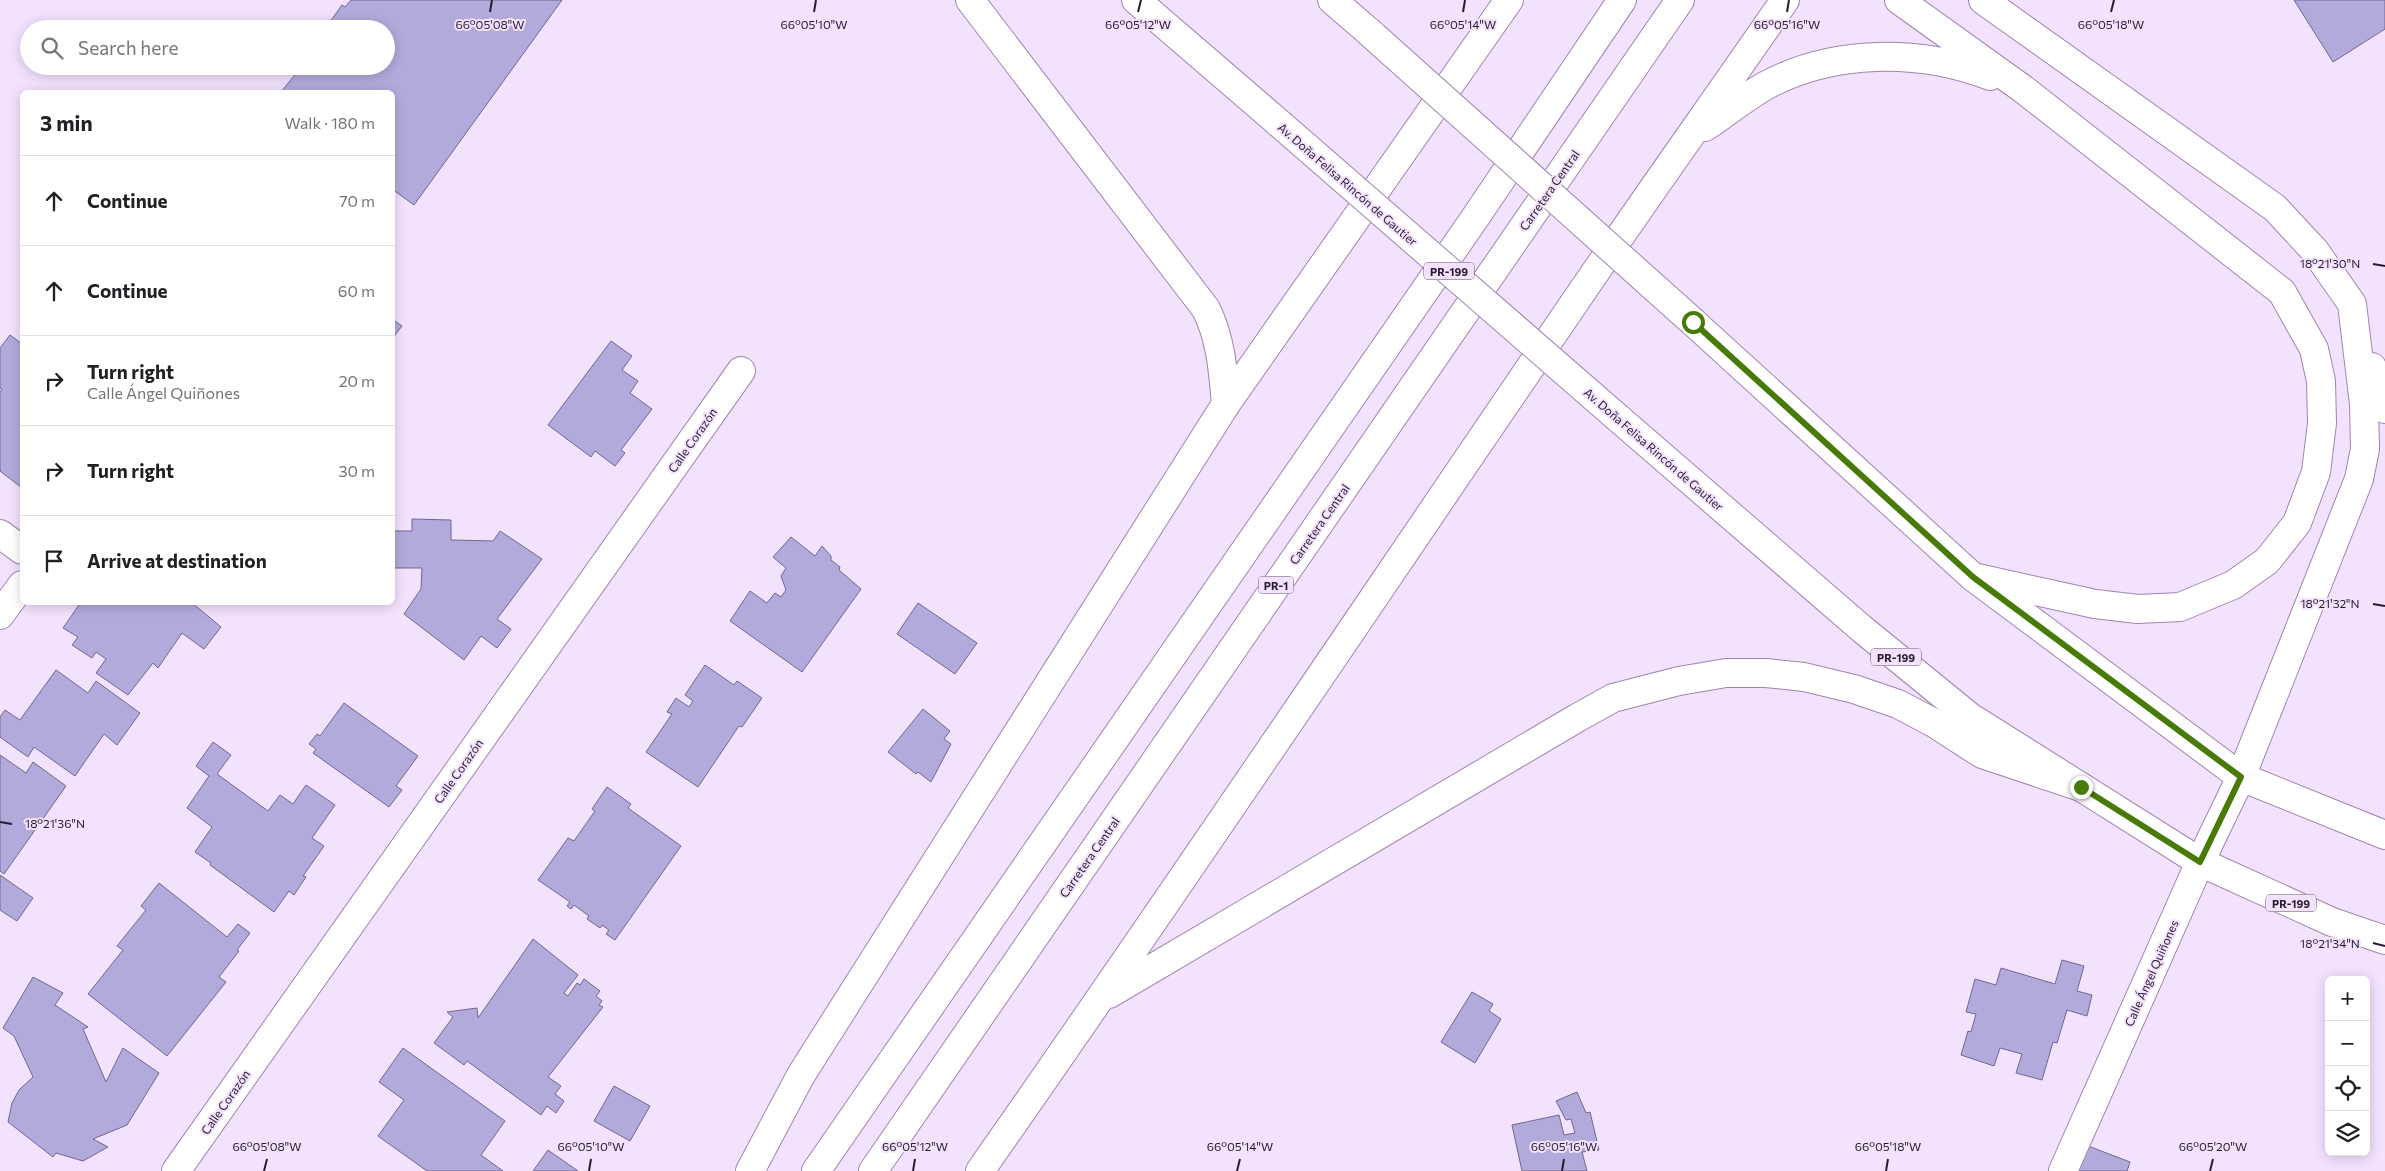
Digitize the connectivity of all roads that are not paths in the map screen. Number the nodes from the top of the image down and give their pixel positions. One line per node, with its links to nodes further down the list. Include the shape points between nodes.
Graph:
1 (970, 0): 14 (main road, via 1202,302 1214,324 1221,351)
2 (1136, 0): 22 (main road, Av. Doña Felisa Rincón de Gautier / PR-199, bridge, via 1862,629 1970,717)
3 (1332, 0): 18 (main road, bridge)
4 (1509, 0): 14 (main road)
5 (1622, 0): 29 (main road, via 1471,224)
6 (1680, 0): 30 (main road, Carretera Central / PR-1)
7 (1785, 0): 11 (main road)
8 (1899, 0): 10 (main road)
9 (1983, 0): 12 (main road, via 2275,208 2315,251)
10 (2023, 89): 11 (main road, via 1938,60 1880,57 1844,60 1765,86); 18 (main road, via 2282,292 2314,349 2321,381 2322,423 2316,472 2297,523 2267,561 2233,585 2180,607 2138,609 2095,604)
11 (1693, 135): 26 (main road, via 1577,298)
12 (2352, 304): 15 (main road); 21 (main road, Calle Ángel Quiñones, via 2364,404 2365,449 2359,479)
13 (741, 371): 27 (main road, Calle Corazón)
14 (1226, 404): 28 (main road, via 801,1075)
15 (2385, 409)
16 (0, 534): 17 (main road)
17 (20, 549)
18 (1973, 577): 21 (main road)
19 (20, 588): 20 (main road)
20 (0, 616)
21 (2241, 777): 23 (main road); 24 (main road, Calle Ángel Quiñones)
22 (2081, 787): 24 (main road, Av. Doña Felisa Rincón de Gautier / PR-199); 26 (main road, via 1982,754 1898,704 1854,689 1804,677 1766,673 1726,673 1670,683 1614,698 1577,718)
23 (2385, 835)
24 (2200, 862): 25 (main road, PR-199, via 2332,922); 32 (main road, Calle Ángel Quiñones)
25 (2385, 940)
26 (1101, 999): 31 (main road)
27 (176, 1171)
28 (750, 1171)
29 (816, 1171)
30 (873, 1171)
31 (980, 1171)
32 (2063, 1171)

